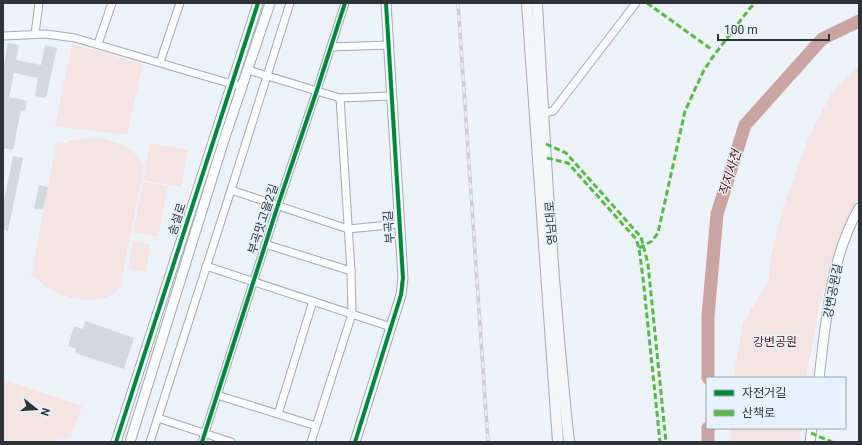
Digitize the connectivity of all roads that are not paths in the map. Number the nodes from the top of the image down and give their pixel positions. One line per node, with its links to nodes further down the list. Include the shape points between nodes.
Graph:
1 (39, 3): 12 (street)
2 (112, 3): 14 (street)
3 (180, 3): 17 (street)
4 (258, 3): 20 (street, 송설로)
5 (270, 3): 18 (street, 송설로)
6 (290, 3): 19 (street)
7 (345, 3): 16 (street, 부곡맛고을2길)
8 (386, 3): 15 (street, 부곡길)
9 (527, 3): 52 (main road, 영남대로)
10 (537, 3): 25 (main road, 영남대로)
11 (636, 3): 25 (street, via 553,111)
12 (34, 34): 13 (street); 14 (street, via 75,38)
13 (3, 36)
14 (98, 44): 17 (street)
15 (388, 46): 16 (street); 23 (street, 부곡길)
16 (331, 47): 22 (street, 부곡맛고을2길)
17 (160, 62): 20 (street)
18 (248, 70): 19 (street); 21 (street, 송설로)
19 (267, 76): 22 (street); 26 (street)
20 (232, 84): 21 (street); 45 (street, 송설로)
21 (242, 87): 46 (street, 송설로)
22 (317, 90): 24 (street); 27 (street, 부곡맛고을2길)
23 (391, 96): 24 (street); 29 (street, 부곡길)
24 (340, 98): 30 (street)
25 (543, 113): 53 (main road, 영남대로, via 562,380)
26 (231, 190): 27 (street); 32 (street)
27 (278, 205): 30 (street); 31 (street, 부곡맛고을2길)
28 (859, 208): 38 (street, 강변공원길, via 850,223 834,273)
29 (399, 224): 30 (street); 37 (street, 부곡길, via 403,278 401,295)
30 (348, 229): 33 (street)
31 (265, 244): 33 (street); 34 (street, 부곡맛고을2길)
32 (206, 266): 34 (street); 41 (street)
33 (351, 271): 36 (street)
34 (253, 281): 35 (street); 39 (street, 부곡맛고을2길)
35 (313, 301): 36 (street); 40 (street)
36 (352, 314): 37 (street); 42 (street)
37 (391, 327): 51 (street, 부곡길)
38 (819, 377)
39 (217, 395): 40 (street); 44 (street, 부곡맛고을2길)
40 (278, 414): 42 (street)
41 (158, 418): 44 (street); 47 (street)
42 (316, 426): 50 (street)
43 (812, 429): 54 (street)
44 (205, 434): 48 (street, 부곡맛고을2길); 49 (street)
45 (116, 442)
46 (130, 442)
47 (150, 442)
48 (202, 442)
49 (231, 442)
50 (311, 442)
51 (355, 442)
52 (558, 442)
53 (569, 442)
54 (810, 442)

